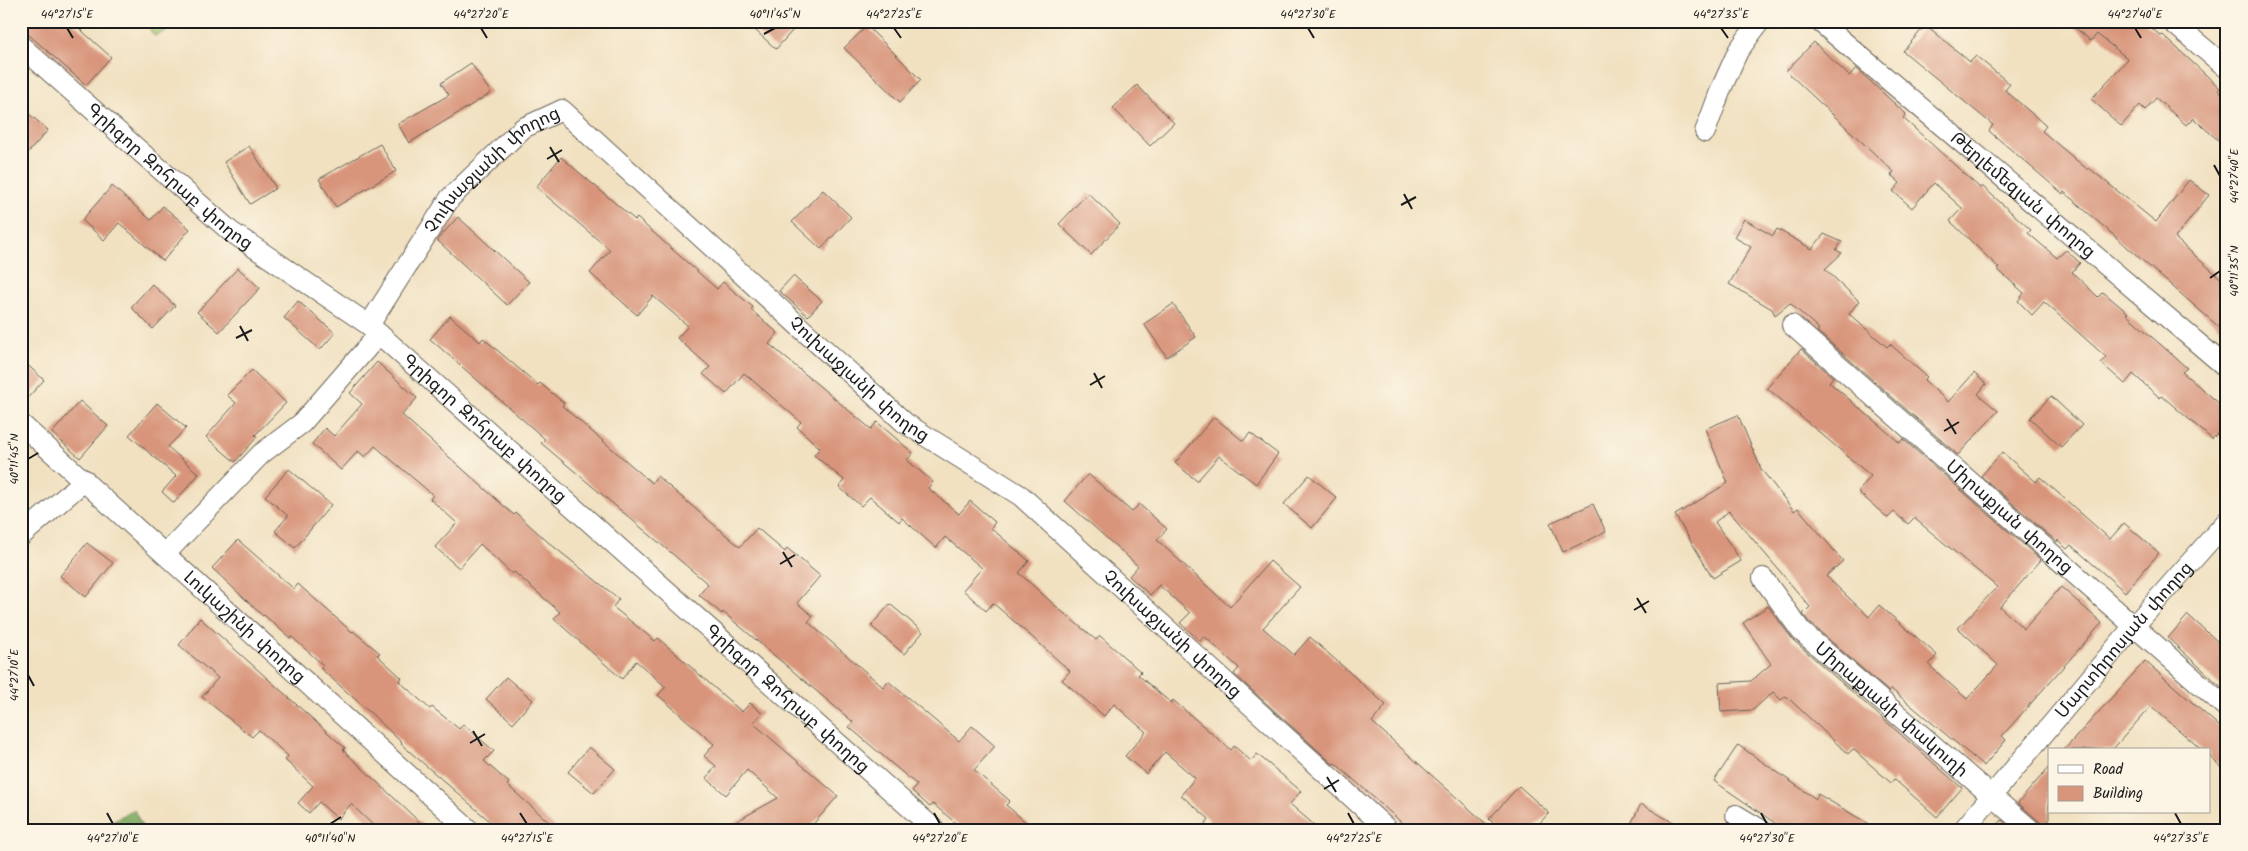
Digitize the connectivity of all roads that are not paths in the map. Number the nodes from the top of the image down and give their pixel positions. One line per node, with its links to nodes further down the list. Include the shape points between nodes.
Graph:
1 (1760, 21): 6 (street, via 1738,51)
2 (1819, 21): 9 (street, Թերլեմեզյան փողոց)
3 (2172, 21): 5 (street)
4 (21, 46): 8 (street, Գրիգոր Զոհրաբ փողոց, via 230,231)
5 (2227, 68)
6 (1705, 132)
7 (1792, 325): 16 (street, Միրաքյան փողոց)
8 (374, 330): 14 (street, Չուխաջյանի փողոց, via 302,423 261,454); 21 (street, Գրիգոր Զոհրաբ փողոց); 22 (street, Չուխաջյանի փողոց, via 450,198 523,128 562,110 905,423 1021,496)
9 (2227, 368)
10 (21, 424): 11 (street, Լուկաշինի փողոց)
11 (84, 480): 13 (street); 14 (street, Լուկաշինի փողոց)
12 (2227, 521): 16 (street, Մարտիրոսյան փողոց)
13 (21, 536)
14 (165, 554): 20 (street, Լուկաշինի փողոց)
15 (1762, 578): 18 (street, Միրաքյանի փակուղի, via 1801,631)
16 (2134, 626): 17 (street, Միրաքյան փողոց); 18 (street, Մարտիրոսյան փողոց)
17 (2227, 708)
18 (1990, 795): 24 (street, Մարտիրոսյան փողոց); 25 (street, Միրաքյանի փակուղի)
19 (1736, 815): 23 (street)
20 (468, 830)
21 (935, 830)
22 (1388, 830)
23 (1761, 830)
24 (1963, 830)
25 (2031, 830)

